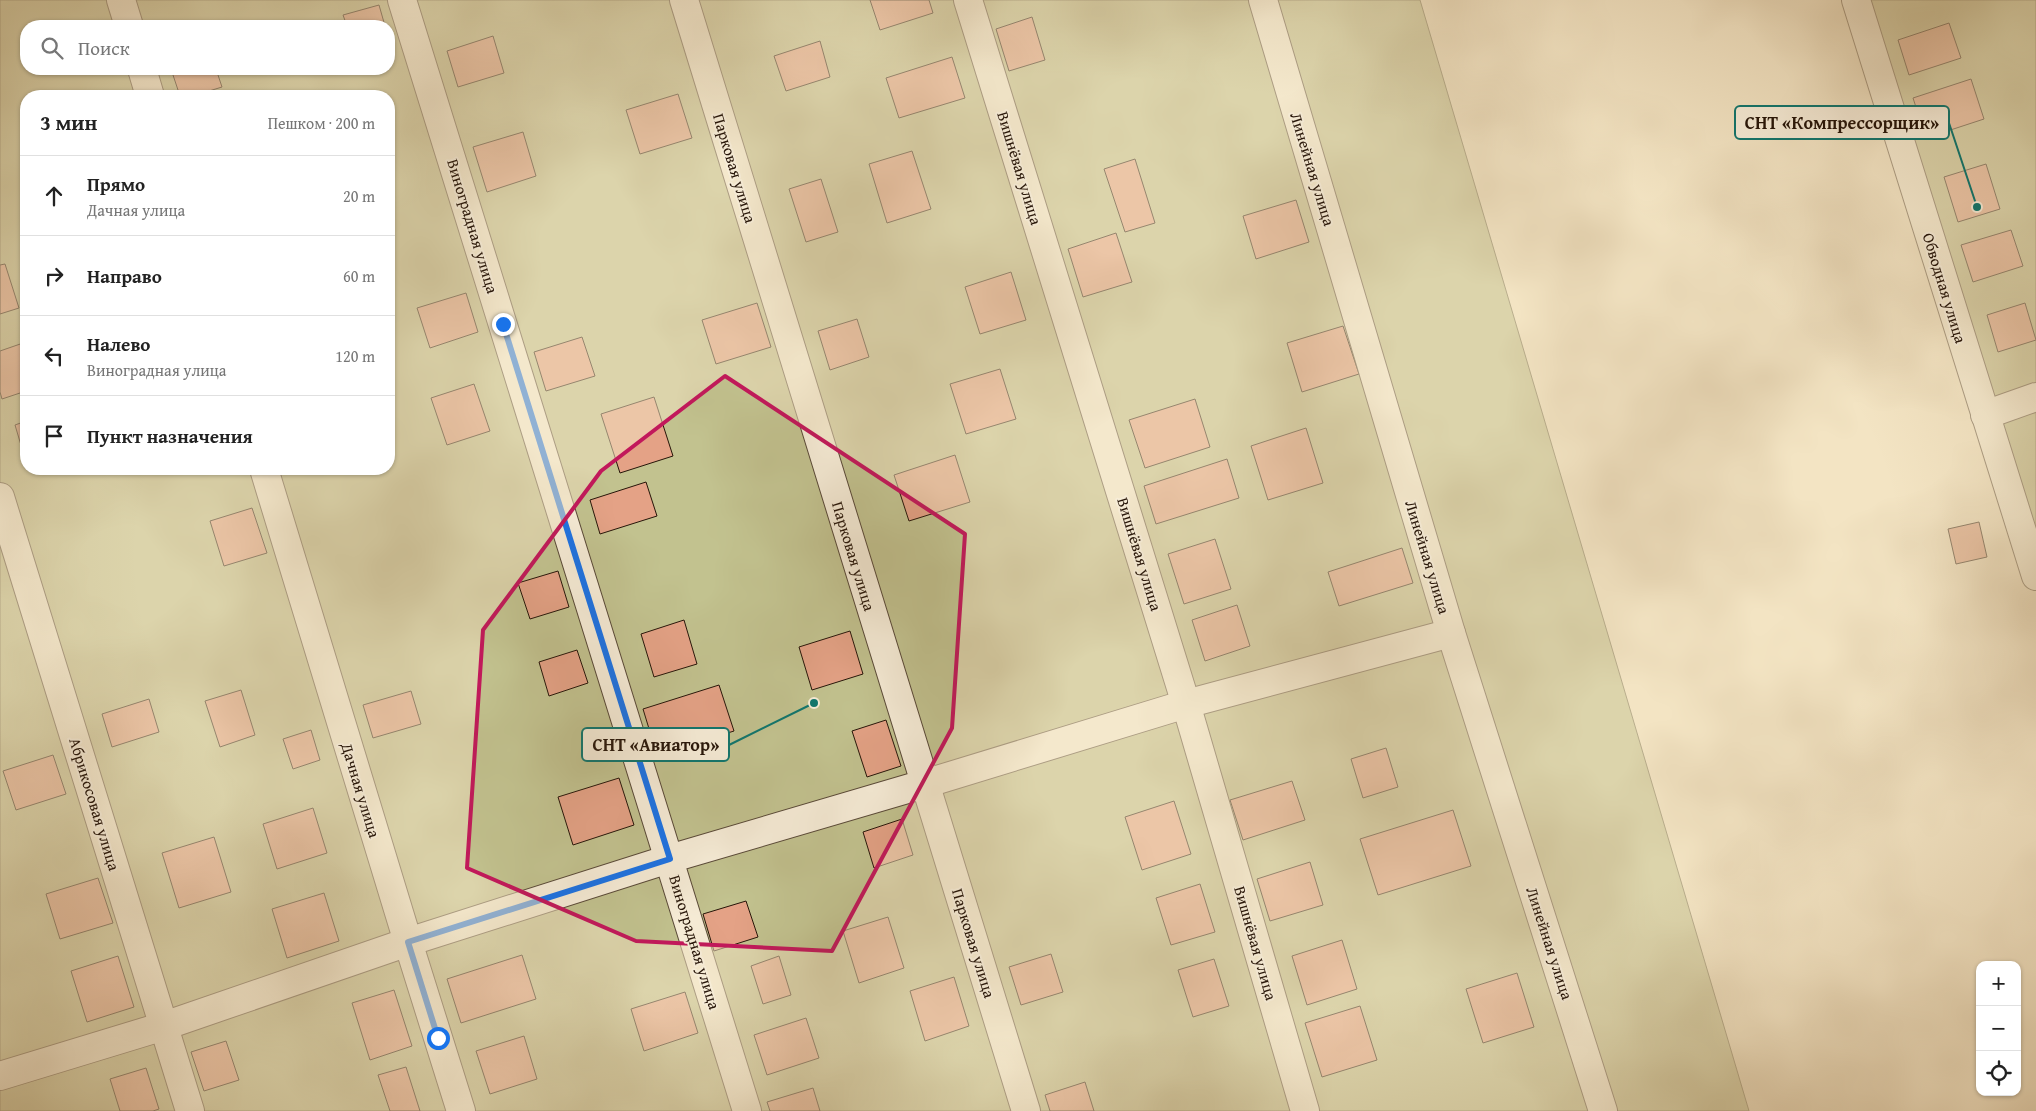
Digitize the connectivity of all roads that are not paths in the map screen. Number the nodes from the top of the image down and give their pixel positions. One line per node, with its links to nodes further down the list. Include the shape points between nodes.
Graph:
1 (121, 0): 7 (street)
2 (402, 0): 18 (street, Виноградная улица)
3 (684, 0): 17 (street, Парковая улица)
4 (968, 0): 16 (street, Вишнёвая улица)
5 (1263, 0): 15 (street, Линейная улица)
6 (1856, 0): 11 (street, Обводная улица)
7 (127, 20)
8 (144, 75): 9 (street)
9 (148, 90)
10 (2036, 397): 11 (street)
11 (1985, 415): 14 (street, Обводная улица)
12 (266, 475): 19 (street, Дачная улица)
13 (0, 497): 20 (street, Абрикосовая улица)
14 (2036, 576)
15 (1451, 633): 16 (street); 27 (street, Линейная улица)
16 (1186, 704): 17 (street); 26 (street, Вишнёвая улица)
17 (924, 784): 18 (street); 25 (street, Парковая улица)
18 (670, 859): 19 (street); 24 (street, Виноградная улица)
19 (408, 942): 20 (street); 23 (street, Дачная улица)
20 (164, 1026): 21 (street); 22 (street, Абрикосовая улица)
21 (0, 1076)
22 (190, 1111)
23 (461, 1111)
24 (747, 1111)
25 (1026, 1111)
26 (1305, 1111)
27 (1603, 1111)

